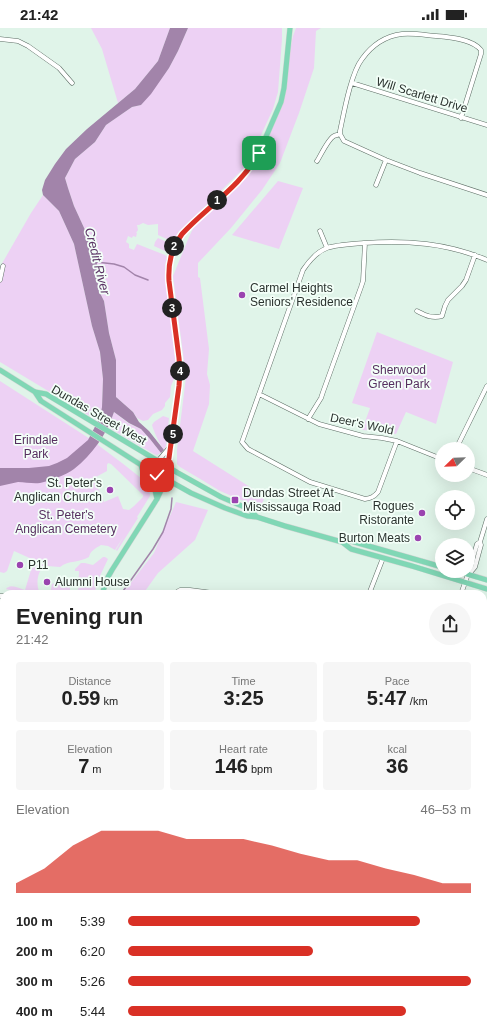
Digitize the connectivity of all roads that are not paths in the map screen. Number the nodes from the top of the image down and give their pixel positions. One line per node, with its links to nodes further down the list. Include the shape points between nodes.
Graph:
1 (290, 28): 27 (main road, via 281,102 255,160 245,174 182,234 172,250 168,266 180,371)
2 (0, 39): 3 (street, via 18,41 28,46 59,68)
3 (72, 83)
4 (352, 83): 5 (street, Will Scarlett Drive); 5 (street, via 361,59 375,45 393,36 412,34 454,38 476,45 481,54); 7 (street)
5 (461, 118): 6 (street, Will Scarlett Drive)
6 (487, 125)
7 (340, 134): 8 (street, via 344,141); 9 (street, via 329,140)
8 (386, 160): 10 (street); 11 (street)
9 (317, 161)
10 (376, 185)
11 (487, 195)
12 (320, 231): 14 (street)
13 (365, 243): 14 (street); 15 (street, via 430,244); 24 (street, via 363,281 323,392)
14 (327, 248): 23 (street, via 309,261 303,270)
15 (475, 255): 16 (street); 19 (street, via 466,280 448,300 442,316 433,318)
16 (487, 260)
17 (3, 266): 18 (street)
18 (0, 280)
19 (416, 311)
20 (0, 370): 22 (main road, Dundas Street West)
21 (487, 386): 26 (street)
22 (35, 392): 29 (main road, Dundas Street West, via 46,394); 30 (main road, Dundas Street West, via 41,401)
23 (259, 394): 24 (street, Deer's Wold); 25 (street, via 242,442 248,449 310,482 365,499 371,498 378,492)
24 (308, 418): 25 (street, Deer's Wold, via 348,433)
25 (397, 442): 28 (street, Deer's Wold)
26 (459, 442)
27 (171, 447): 29 (street); 31 (main road)
28 (435, 456)
29 (158, 461): 31 (main road, Dundas Street West)
30 (141, 465): 34 (main road, Dundas Street West); 35 (main road, via 154,486)
31 (167, 466): 34 (main road); 36 (main road, Dundas Street West, via 221,497 249,509)
32 (475, 471): 33 (street)
33 (487, 475)
34 (164, 479): 35 (main road); 36 (main road, Dundas Street West, via 205,500)
35 (157, 499): 47 (main road, via 112,570)
36 (256, 517): 38 (main road, Dundas Street West)
37 (487, 519): 39 (street)
38 (342, 542): 40 (main road, Dundas Street West, via 351,549); 41 (main road, Dundas Street West, via 351,541)
39 (475, 551)
40 (383, 558): 45 (main road, Dundas Street West); 48 (street)
41 (435, 565)
42 (475, 576): 44 (main road)
43 (467, 578): 45 (street)
44 (487, 580)
45 (466, 582): 46 (main road, Dundas Street West); 49 (street)
46 (487, 589)
47 (103, 590)
48 (371, 590)
49 (463, 590)

